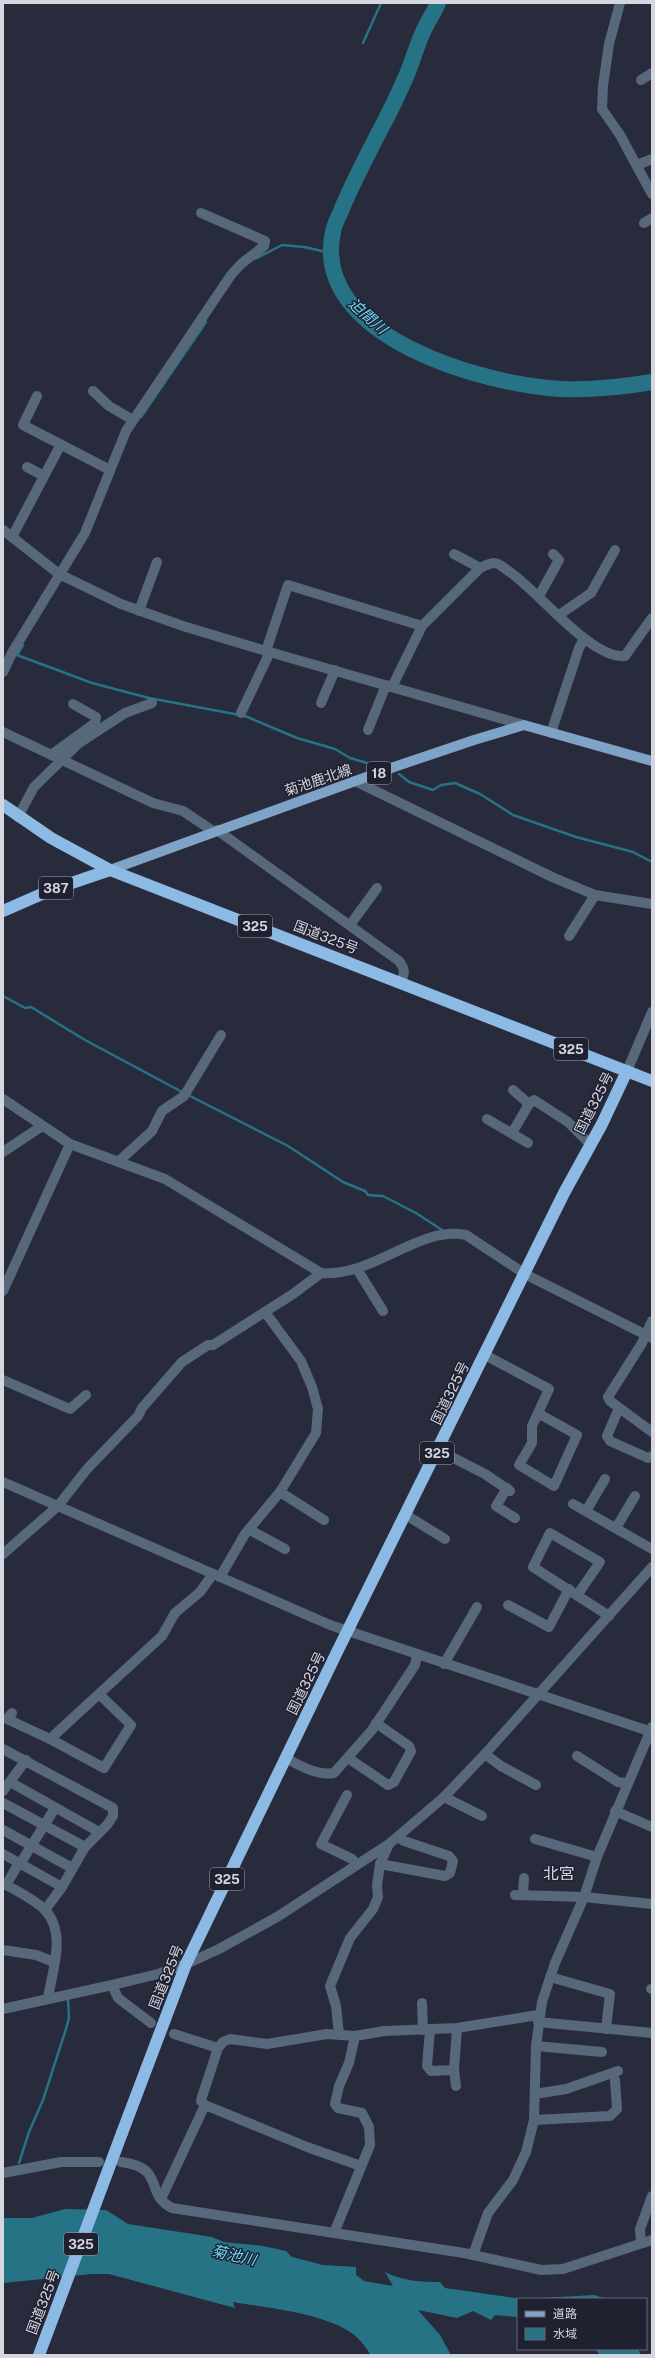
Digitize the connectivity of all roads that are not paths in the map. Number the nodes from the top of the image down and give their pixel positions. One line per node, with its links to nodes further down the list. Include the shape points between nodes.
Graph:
1 (620, 3): 5 (street, via 602,86 602,109)
2 (652, 73): 3 (street)
3 (641, 80)
4 (652, 159): 5 (street)
5 (637, 165): 6 (street)
6 (652, 194)
7 (201, 213): 10 (street, via 265,241 264,246 241,264 227,280)
8 (93, 391): 10 (street, via 109,406)
9 (38, 396): 11 (street, via 23,425)
10 (133, 420): 13 (street)
11 (60, 446): 13 (street); 14 (street)
12 (27, 466): 14 (street)
13 (110, 470): 22 (street, via 85,534)
14 (44, 476): 16 (street)
15 (3, 530): 16 (street)
16 (12, 537): 22 (street)
17 (615, 550): 25 (street, via 591,593)
18 (454, 554): 21 (street)
19 (553, 554): 23 (street, via 559,560)
20 (158, 562): 24 (street)
21 (480, 568): 23 (street, via 496,563); 27 (street)
22 (59, 574): 24 (street); 31 (street)
23 (539, 596): 25 (street)
24 (139, 611): 29 (street)
25 (559, 615): 28 (street)
26 (652, 618): 28 (street, via 625,656 609,654)
27 (422, 626): 29 (street, via 288,585); 32 (street)
28 (584, 639): 40 (street)
29 (268, 651): 30 (street); 36 (street)
30 (335, 670): 32 (street); 33 (street)
31 (3, 672)
32 (389, 686): 37 (street); 38 (street)
33 (321, 703)
34 (73, 704): 41 (street, via 96,717 94,723)
35 (152, 704): 41 (street, via 125,713)
36 (242, 713)
37 (524, 725): 40 (main road); 43 (main road, 菊池鹿北線 / 18)
38 (368, 730)
39 (3, 732): 41 (street)
40 (551, 733): 42 (main road)
41 (55, 758): 45 (street, via 34,786); 46 (street, via 110,781 153,803 183,811)
42 (652, 761)
43 (355, 782): 46 (main road, 菊池鹿北線 / 18); 49 (street)
44 (3, 805): 45 (highway, 国道325号 / 325)
45 (18, 816): 47 (highway, 国道325号 / 325, via 51,838)
46 (215, 831): 47 (main road, 菊池鹿北線 / 18); 52 (street)
47 (110, 870): 51 (highway, 387, via 51,890); 54 (highway, 国道325号 / 325)
48 (377, 888): 52 (street)
49 (595, 895): 50 (street); 53 (street)
50 (652, 904)
51 (3, 911)
52 (350, 925): 54 (street, via 399,961 404,967 405,974)
53 (569, 936)
54 (401, 982): 57 (highway, 国道325号 / 325)
55 (652, 1012): 57 (street)
56 (221, 1035): 69 (street, via 184,1096 162,1111 152,1131)
57 (627, 1071): 58 (highway); 67 (highway, 国道325号 / 325)
58 (652, 1081)
59 (513, 1090): 61 (street)
60 (3, 1099): 63 (street)
61 (529, 1104): 64 (street); 67 (street, via 537,1101 573,1126)
62 (487, 1119): 64 (street)
63 (42, 1126): 66 (street); 68 (street)
64 (512, 1134): 65 (street)
65 (528, 1143)
66 (70, 1144): 69 (street); 73 (street)
67 (590, 1144): 72 (highway, 国道325号 / 325)
68 (3, 1152)
69 (119, 1161): 71 (street, via 165,1179)
70 (357, 1269): 71 (street, via 345,1273); 72 (street, via 426,1240 444,1234 459,1234 466,1235); 74 (street)
71 (321, 1273): 75 (street)
72 (525, 1274): 77 (street); 78 (highway, 国道325号 / 325)
73 (3, 1291)
74 (383, 1311)
75 (265, 1312): 88 (street, via 301,1361 318,1408 316,1433); 91 (street, via 213,1345 208,1344 182,1362 138,1416 87,1469)
76 (652, 1321): 77 (street)
77 (648, 1337): 81 (street, via 608,1397)
78 (485, 1355): 82 (street, via 549,1389); 84 (highway, 国道325号 / 325)
79 (3, 1380): 80 (street, via 70,1409)
80 (86, 1395)
81 (619, 1408): 83 (street); 85 (street, via 606,1436 610,1441 648,1458)
82 (537, 1415): 82 (street, via 532,1426 532,1443 519,1465 554,1486 577,1435)
83 (652, 1432)
84 (438, 1450): 93 (highway, 国道325号 / 325); 94 (street, via 508,1489 496,1506)
85 (652, 1456)
86 (605, 1479): 92 (street)
87 (3, 1482): 91 (street)
88 (280, 1492): 95 (street); 97 (street)
89 (635, 1496): 96 (street)
90 (573, 1504): 92 (street)
91 (58, 1506): 101 (street); 103 (street)
92 (586, 1511): 96 (street)
93 (406, 1515): 98 (street); 109 (highway, 国道325号 / 325)
94 (515, 1518)
95 (324, 1520)
96 (616, 1528): 100 (street)
97 (250, 1530): 99 (street); 103 (street)
98 (445, 1539)
99 (285, 1549)
100 (652, 1549)
101 (3, 1554)
102 (652, 1567): 108 (street)
103 (216, 1576): 109 (street); 112 (street, via 175,1613 162,1636)
104 (569, 1589): 105 (street); 105 (street, via 533,1566 550,1533 600,1562); 106 (street, via 549,1627)
105 (578, 1594): 108 (street)
106 (508, 1604)
107 (477, 1607): 111 (street)
108 (609, 1616): 113 (street)
109 (348, 1632): 110 (street); 121 (highway, 国道325号 / 325)
110 (417, 1655): 111 (street); 115 (street, via 415,1666)
111 (444, 1664): 113 (street)
112 (99, 1694): 117 (street); 117 (street, via 131,1725 104,1768)
113 (537, 1695): 116 (street); 119 (street)
114 (7, 1719): 117 (street)
115 (376, 1723): 122 (street); 122 (street, via 409,1746 411,1751 394,1782 388,1785)
116 (651, 1730): 125 (street)
117 (50, 1739)
118 (3, 1749): 123 (street)
119 (485, 1754): 126 (street); 129 (street)
120 (577, 1756): 125 (street, via 618,1782)
121 (286, 1758): 122 (street, via 302,1767 327,1774 334,1773); 157 (highway, 国道325号 / 325)
122 (348, 1758)
123 (26, 1760): 124 (street); 137 (street, via 112,1808 113,1816 107,1826)
124 (10, 1782): 127 (street); 131 (street)
125 (627, 1784): 132 (street)
126 (536, 1785)
127 (3, 1791)
128 (347, 1795): 147 (street, via 320,1844 352,1859)
129 (444, 1797): 133 (street); 138 (street)
130 (3, 1803): 134 (street)
131 (55, 1808): 134 (street); 137 (street)
132 (615, 1811): 135 (street); 144 (street)
133 (482, 1816)
134 (45, 1825): 141 (street); 142 (street)
135 (652, 1827)
136 (3, 1830): 141 (street)
137 (98, 1832): 142 (street)
138 (398, 1836): 140 (street); 146 (street, via 404,1841 449,1856 453,1861 450,1873 445,1876)
139 (535, 1839): 144 (street)
140 (389, 1844): 146 (street); 147 (street)
141 (30, 1846): 145 (street); 148 (street)
142 (85, 1847): 148 (street)
143 (3, 1854): 145 (street)
144 (596, 1857): 152 (street)
145 (20, 1863): 150 (street); 151 (street)
146 (380, 1864): 170 (street, via 378,1897 373,1908 350,1938 330,1986 336,2006)
147 (356, 1865): 157 (street, via 277,1917)
148 (72, 1868): 151 (street)
149 (524, 1878): 152 (street, via 519,1895)
150 (4, 1884): 154 (street)
151 (62, 1887): 154 (street)
152 (584, 1897): 153 (street); 158 (street)
153 (652, 1904)
154 (45, 1910): 156 (street, via 56,1933)
155 (3, 1950): 156 (street, via 36,1955)
156 (54, 1962): 160 (street)
157 (186, 1964): 159 (street); 190 (highway, 国道325号 / 325, bridge)
158 (550, 1977): 163 (street); 166 (street, via 610,1994)
159 (112, 1985): 160 (street); 164 (street, via 118,1998)
160 (48, 1998): 162 (street)
161 (422, 2003): 167 (street)
162 (3, 2009)
163 (538, 2019): 165 (street); 166 (street); 172 (street)
164 (151, 2022)
165 (457, 2028): 167 (street); 175 (street)
166 (606, 2029): 168 (street)
167 (426, 2030): 171 (street, via 384,2031); 175 (street, via 427,2066 431,2071)
168 (652, 2032)
169 (174, 2034): 173 (street)
170 (339, 2034): 171 (street); 173 (street, via 267,2044 230,2039)
171 (355, 2036): 182 (street, via 335,2104 338,2108 362,2113 368,2121 370,2145)
172 (536, 2046): 174 (street); 177 (street)
173 (218, 2048): 178 (street, via 201,2100)
174 (602, 2052)
175 (454, 2070): 176 (street)
176 (456, 2086)
177 (535, 2094): 179 (street); 179 (street, via 616,2076 617,2109 610,2116)
178 (205, 2105): 182 (street); 185 (street)
179 (534, 2120): 189 (street, via 526,2152 513,2180 488,2214)
180 (99, 2162): 183 (street, via 61,2162)
181 (121, 2162): 185 (street, via 134,2164 150,2174)
182 (360, 2166): 186 (street)
183 (3, 2173)
184 (652, 2196): 188 (street, via 640,2229)
185 (161, 2199): 186 (street, via 172,2208)
186 (334, 2233): 189 (street)
187 (652, 2240): 188 (street)
188 (641, 2242): 189 (street, via 576,2266 557,2270 541,2270)
189 (474, 2255)
190 (39, 2355)

